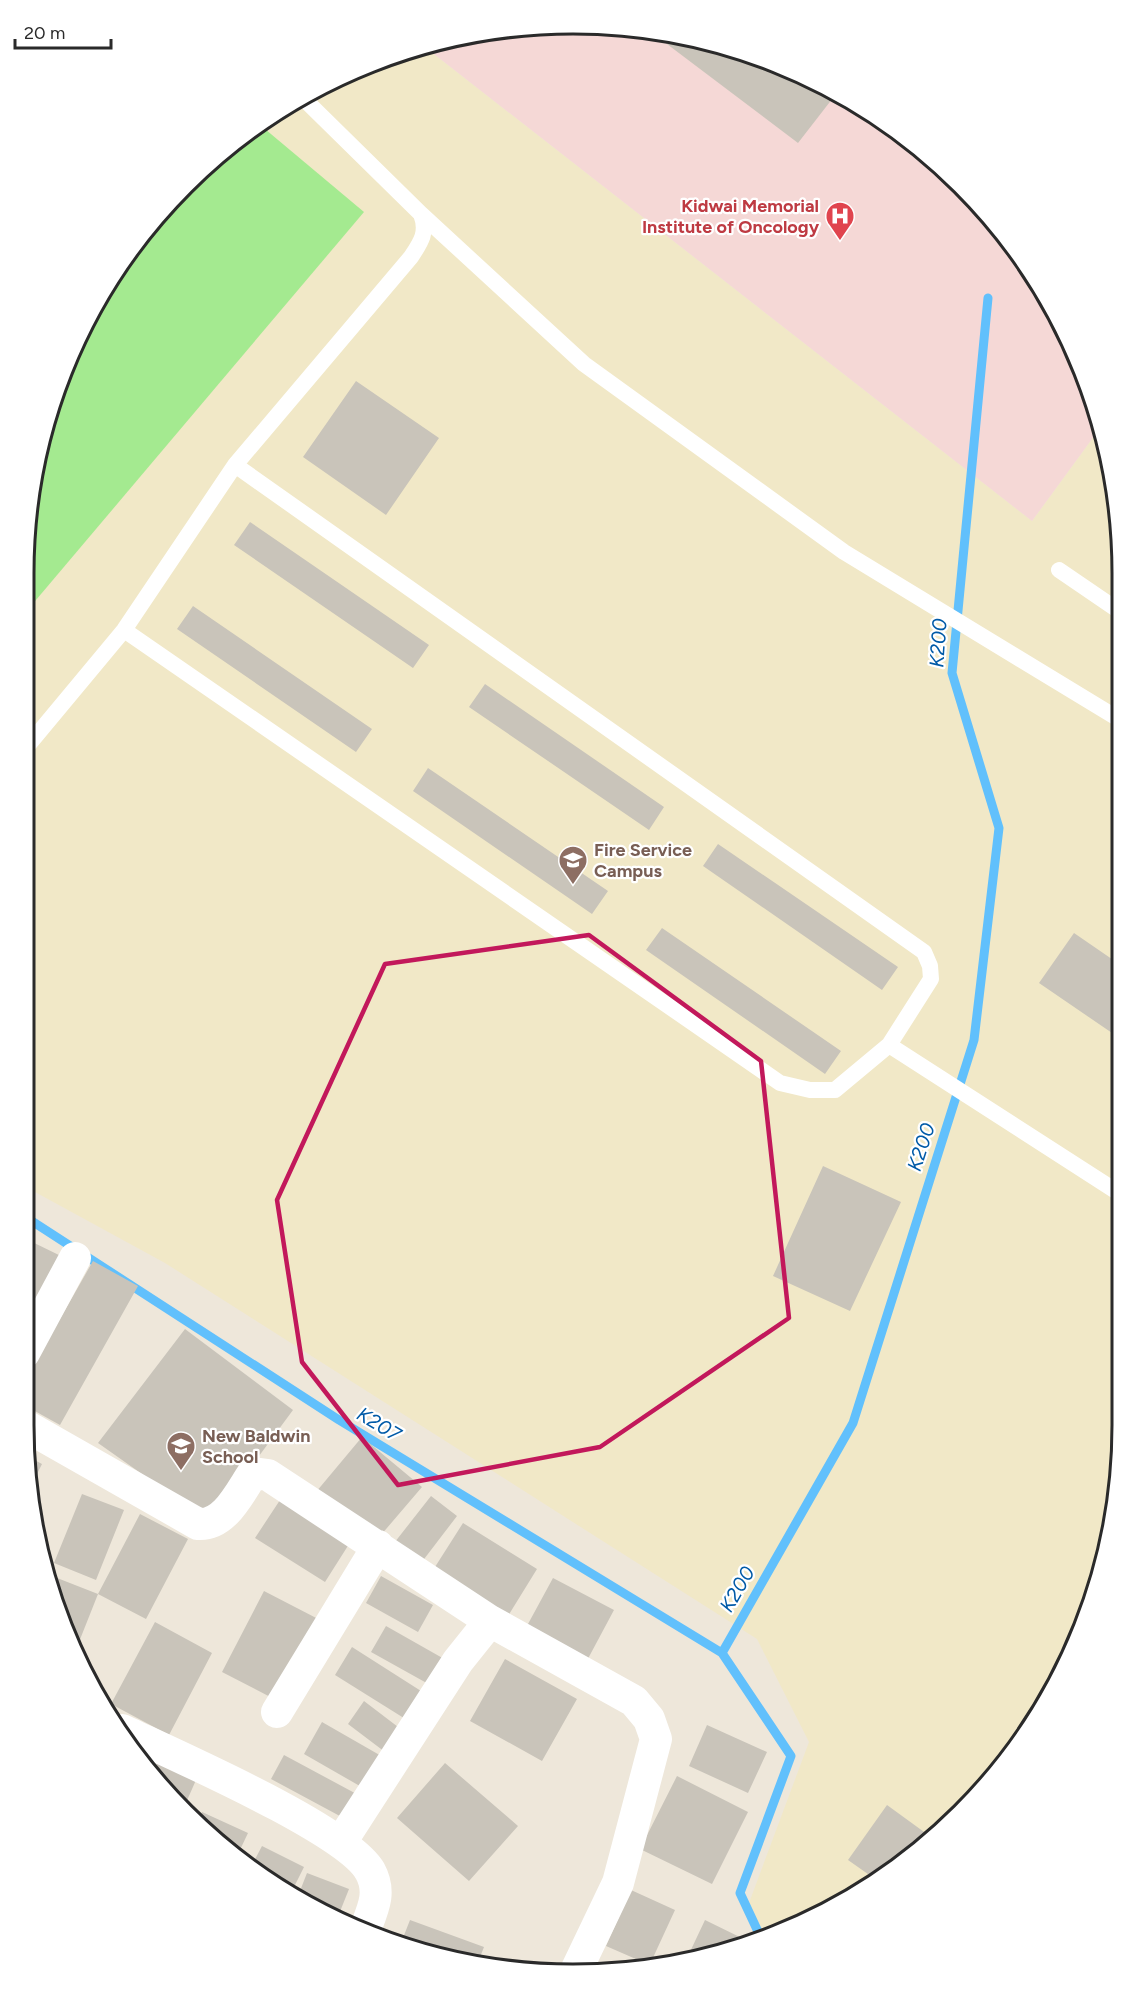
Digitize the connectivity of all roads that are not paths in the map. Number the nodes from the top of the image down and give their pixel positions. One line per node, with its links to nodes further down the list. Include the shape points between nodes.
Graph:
1 (309, 104): 2 (lane)
2 (421, 214): 3 (lane, via 426,226 411,257); 7 (lane, via 584,364 844,552)
3 (235, 465): 6 (lane); 9 (lane, via 924,952 931,979)
4 (1059, 570): 5 (lane)
5 (1112, 606)
6 (124, 630): 8 (lane); 9 (lane, via 780,1083 810,1090 835,1090)
7 (1112, 715)
8 (34, 737)
9 (889, 1045): 10 (lane)
10 (1112, 1189)
11 (75, 1258): 12 (street)
12 (34, 1334)
13 (34, 1431): 14 (street, via 198,1524 207,1525 221,1518 254,1473 260,1473)
14 (378, 1546): 15 (street); 16 (street)
15 (490, 1621): 18 (street, via 458,1661); 20 (street, via 634,1701 650,1719 656,1739 618,1883)
16 (277, 1712)
17 (132, 1735): 18 (street, via 263,1798)
18 (341, 1842): 19 (street, via 370,1870 378,1898)
19 (368, 1923)
20 (579, 1964)

